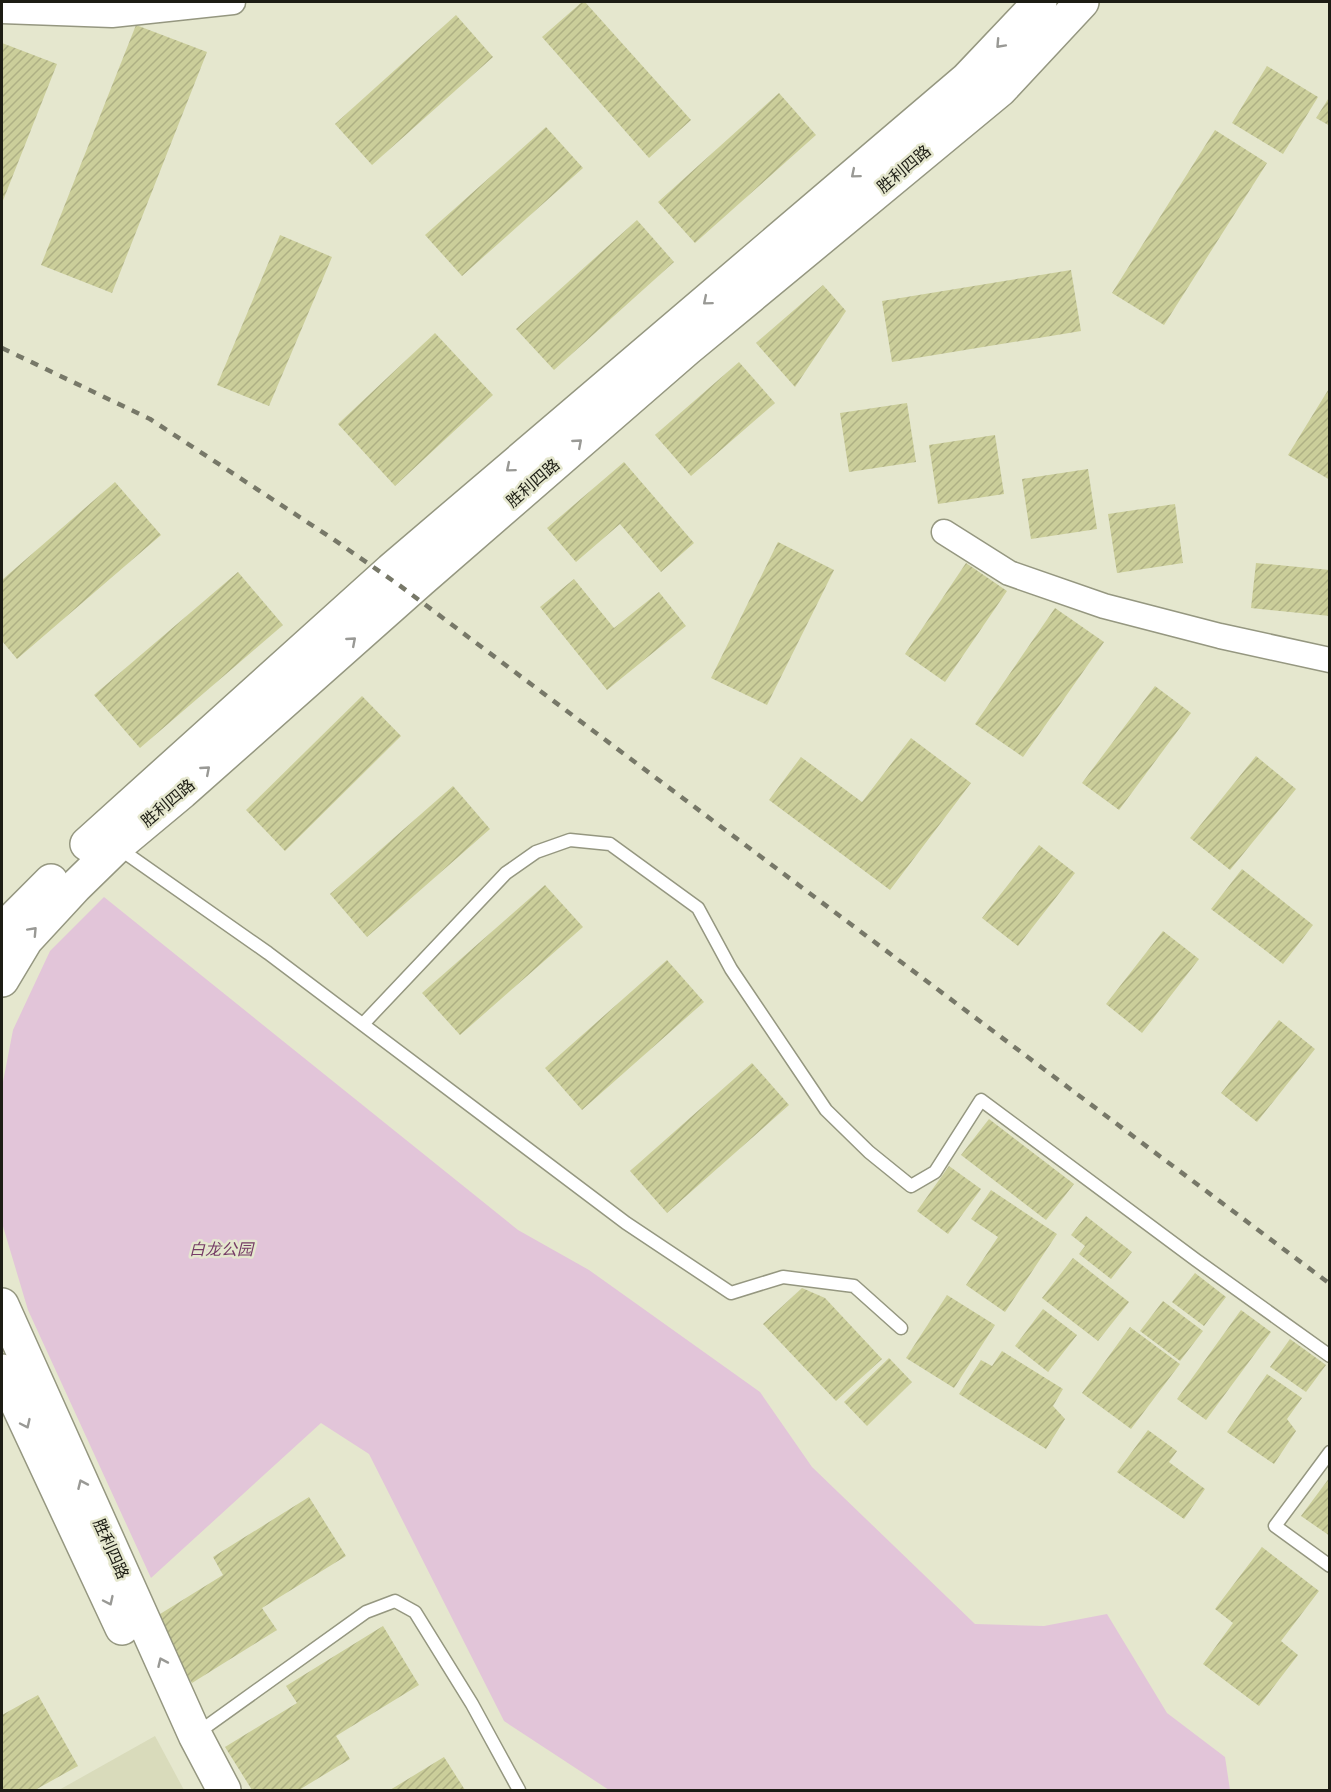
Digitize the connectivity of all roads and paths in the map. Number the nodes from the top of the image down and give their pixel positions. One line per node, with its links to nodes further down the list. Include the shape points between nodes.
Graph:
1 (233, 2): 4 (street, via 112,15)
2 (1040, 2): 8 (main road, 胜利四路, one-way to 8, via 967,79 391,570 101,830)
3 (1082, 2): 7 (main road, 胜利四路, one-way to 3, via 687,349 1000,90)
4 (2, 11)
5 (944, 532): 6 (street, via 1009,573 1104,606)
6 (1329, 660)
7 (116, 847): 9 (main road, 胜利四路, one-way to 7, via 26,940); 10 (lane)
8 (2, 933)
9 (2, 980)
10 (363, 1024): 12 (lane, via 626,1223 731,1293 783,1277 854,1286); 13 (lane, via 506,873 536,852 570,840 610,844 698,908 731,969 826,1110 911,1186 934,1172 981,1100)
11 (2, 1305): 17 (main road, 胜利四路, one-way to 11)
12 (901, 1328)
13 (1329, 1356)
14 (2, 1371): 18 (main road, 胜利四路, one-way to 18)
15 (1329, 1452): 16 (lane, via 1275,1526)
16 (1329, 1566)
17 (195, 1735): 19 (main road, 胜利四路); 20 (lane, via 366,1612 395,1601 415,1612 472,1704)
18 (201, 1791)
19 (224, 1791)
20 (519, 1791)

